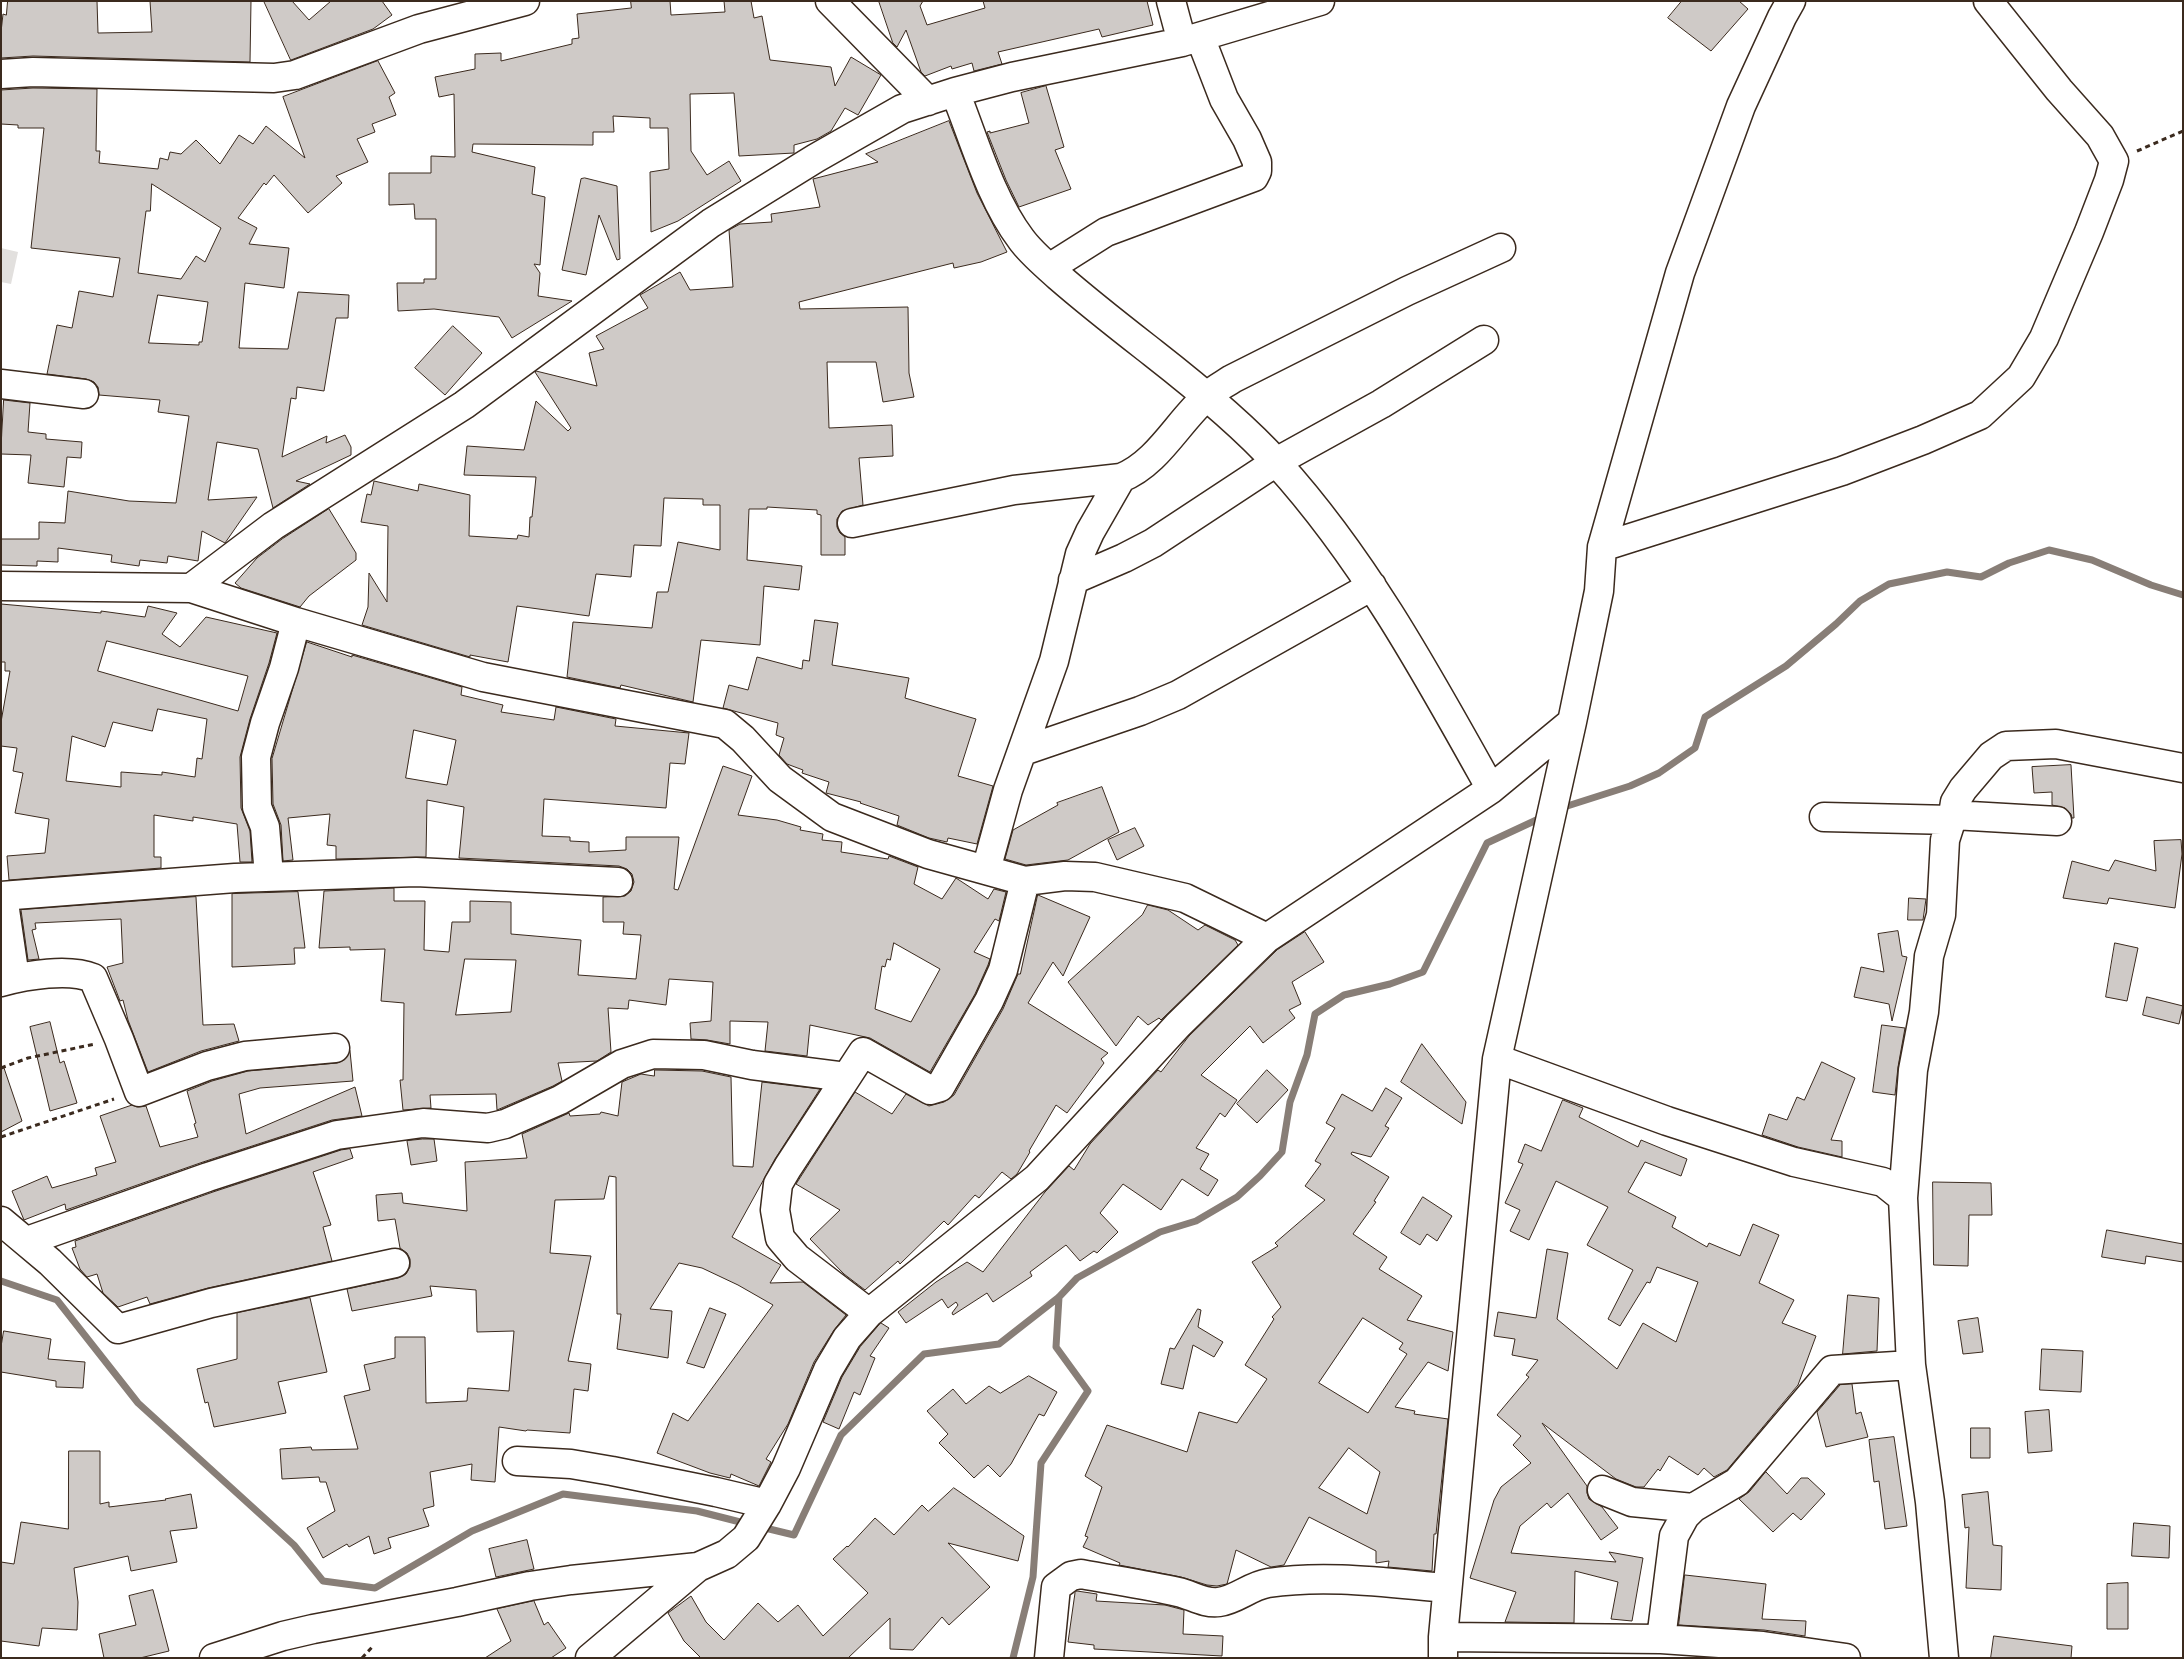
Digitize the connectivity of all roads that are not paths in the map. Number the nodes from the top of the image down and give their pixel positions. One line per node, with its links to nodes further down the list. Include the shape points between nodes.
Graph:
1 (526, 1): 8 (street, via 419,30 295,75 274,78)
2 (830, 1): 10 (street)
3 (1171, 1): 7 (street)
4 (1320, 1): 7 (street)
5 (1791, 1): 20 (street, via 1740,106 1680,273)
6 (1988, 1): 20 (street, via 2100,136 2114,161 2096,215 2044,338 2021,377 1980,415 1923,440 1842,471)
7 (1191, 39): 9 (street); 12 (street, via 1247,139 1257,162 1254,177 1106,232)
8 (1, 74)
9 (955, 92): 10 (street); 12 (street, via 1003,212 1021,240)
10 (928, 100): 24 (street, via 902,109 711,223 464,404 273,526)
11 (1502, 248): 16 (street, via 1265,361)
12 (1049, 268): 16 (street, via 1100,313)
13 (1484, 340): 17 (street, via 1381,404)
14 (1, 384): 15 (street)
15 (84, 394)
16 (1206, 396): 17 (street); 18 (street, via 1148,462)
17 (1276, 462): 21 (street, via 1152,543); 23 (street, via 1329,525)
18 (1121, 478): 19 (street, via 1014,490); 21 (street, via 1090,532)
19 (852, 523)
20 (1602, 547): 26 (street, via 1599,591)
21 (1073, 580): 27 (street, via 1054,661)
22 (1, 586): 24 (street)
23 (1372, 586): 27 (street, via 1178,695); 29 (street)
24 (191, 588): 25 (street)
25 (296, 622): 33 (street, via 483,677 725,724 780,779 832,817 928,854); 34 (street, via 256,758 257,808 265,827)
26 (1572, 722): 29 (street); 41 (street)
27 (1023, 751): 33 (street, via 1008,790)
28 (2183, 768): 31 (street, via 2056,744 2006,746 1992,756 1963,790 1955,802)
29 (1491, 789): 38 (street)
30 (1824, 818): 31 (street)
31 (1952, 818): 32 (street); 43 (street, via 1945,840 1941,915 1929,956 1924,1012 1913,1070)
32 (2057, 821)
33 (986, 870): 35 (street)
34 (270, 876): 36 (street, via 416,872); 37 (street)
35 (1025, 881): 38 (street, via 1065,876 1095,877 1186,898); 42 (street, via 1003,970 940,1087 930,1090 864,1052)
36 (618, 882)
37 (2, 896): 39 (street)
38 (1267, 938): 47 (street, via 1178,1025 1037,1178)
39 (8, 980): 40 (street, via 71,972 93,978 120,1039 138,1092 207,1066 245,1056)
40 (335, 1048)
41 (1497, 1059): 43 (street, via 1667,1121 1794,1162 1883,1182); 54 (street)
42 (846, 1077): 45 (street, via 752,1065 704,1055 654,1054 606,1071 560,1100 505,1124 488,1128 423,1123 337,1135); 47 (street, via 778,1184 775,1210 780,1238 797,1258)
43 (1903, 1198): 48 (street)
44 (1, 1221): 45 (street)
45 (27, 1241): 46 (street, via 118,1329 211,1303)
46 (395, 1263)
47 (869, 1313): 51 (street, via 847,1338 828,1370)
48 (1911, 1365): 52 (street, via 1832,1370 1736,1482); 61 (street, via 1930,1502)
49 (518, 1461): 51 (street, via 571,1464 612,1471 716,1492)
50 (1602, 1490): 52 (street, via 1632,1502)
51 (766, 1507): 53 (street, via 746,1538 727,1554)
52 (1693, 1508): 55 (street, via 1674,1536)
53 (698, 1567): 57 (street, via 530,1586 306,1631); 58 (street)
54 (1447, 1588): 56 (street); 59 (street, via 1357,1580 1315,1580 1267,1584 1218,1602 1206,1602 1181,1592 1081,1574 1070,1576 1056,1586)
55 (1661, 1639): 56 (street); 60 (street, via 1763,1646)
56 (1443, 1647)
57 (214, 1658)
58 (590, 1658)
59 (1049, 1658)
60 (1846, 1658)
61 (1944, 1658)

